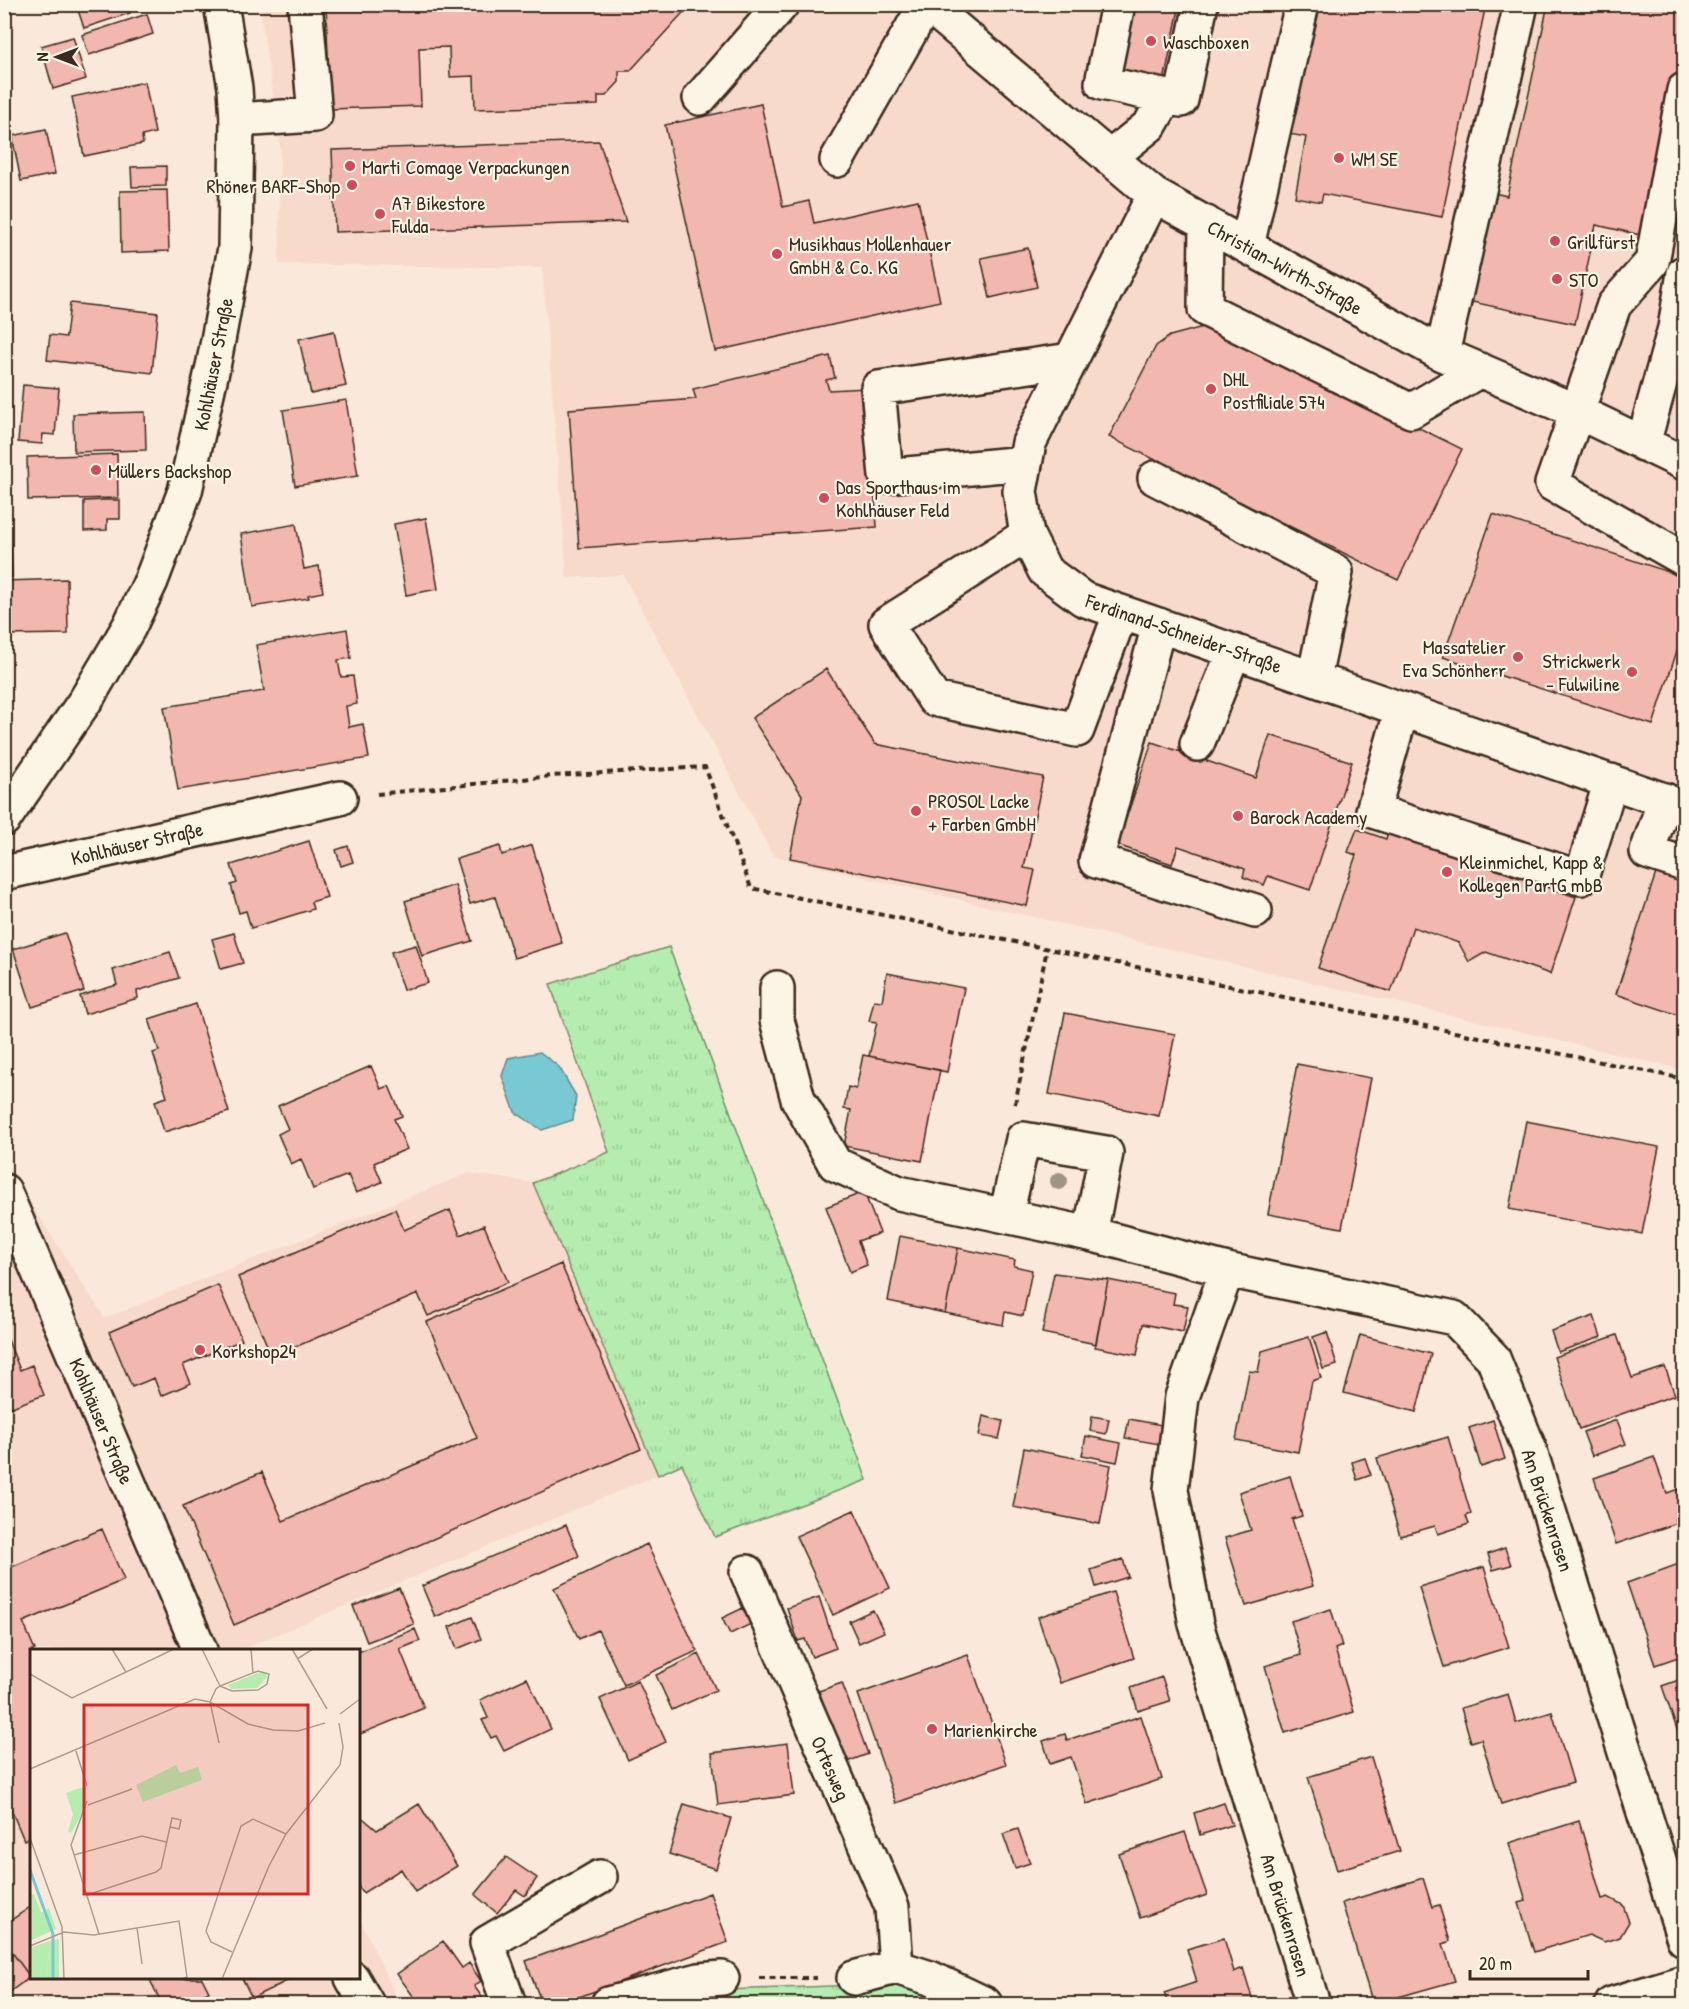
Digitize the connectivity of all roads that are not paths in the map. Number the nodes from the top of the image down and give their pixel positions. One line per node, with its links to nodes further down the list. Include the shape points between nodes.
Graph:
1 (221, 4): 12 (street, Kohlhäuser Straße)
2 (305, 4): 12 (street, via 315,115)
3 (782, 4): 11 (street)
4 (927, 4): 13 (street, Christian-Wirth-Straße); 14 (street)
5 (1118, 4): 10 (street, via 1102,83)
6 (1201, 4): 10 (street, via 1181,100)
7 (1302, 4): 17 (street)
8 (1521, 4): 19 (street)
9 (1684, 90): 23 (street, via 1652,262 1614,305)
10 (1166, 97): 13 (street, via 1150,124)
11 (700, 98)
12 (237, 120): 39 (street, Kohlhäuser Straße, via 235,248 185,491 155,572 129,627 69,725)
13 (1109, 158): 15 (street, Christian-Wirth-Straße)
14 (837, 160)
15 (1154, 195): 16 (street, Christian-Wirth-Straße); 21 (street, Ferdinand-Schneider-Straße)
16 (1206, 223): 17 (street, Christian-Wirth-Straße); 22 (street, via 1205,309 1411,411)
17 (1247, 246): 19 (street, Christian-Wirth-Straße)
18 (1684, 273): 20 (street)
19 (1442, 354): 22 (street, Christian-Wirth-Straße)
20 (1676, 358): 24 (street)
21 (1071, 360): 25 (street, Ferdinand-Schneider-Straße, via 1029,443); 25 (street, via 879,388 886,476)
22 (1480, 370): 23 (street, Christian-Wirth-Straße)
23 (1578, 412): 24 (street, Christian-Wirth-Straße); 29 (street, via 1552,484)
24 (1643, 444): 26 (street, Christian-Wirth-Straße)
25 (1026, 463): 28 (street, Ferdinand-Schneider-Straße, via 1020,491)
26 (1684, 464)
27 (1155, 478): 33 (street, via 1336,572)
28 (1027, 534): 30 (street, Ferdinand-Schneider-Straße, via 1045,570 1083,599); 30 (street, via 886,624 934,699 1077,730)
29 (1684, 559)
30 (1121, 612): 31 (street, Ferdinand-Schneider-Straße)
31 (1159, 625): 32 (street, Ferdinand-Schneider-Straße); 42 (street, via 1096,861)
32 (1234, 651): 33 (street, Ferdinand-Schneider-Straße); 35 (street)
33 (1314, 679): 34 (street, Ferdinand-Schneider-Straße)
34 (1402, 709): 36 (street, Ferdinand-Schneider-Straße); 36 (street, via 1373,811 1581,878)
35 (1197, 744)
36 (1611, 781): 38 (street, Ferdinand-Schneider-Straße)
37 (340, 798): 41 (street, Kohlhäuser Straße)
38 (1675, 803): 40 (street, via 1647,852)
39 (4, 819)
40 (1684, 864)
41 (4, 873)
42 (1255, 911)
43 (777, 988): 45 (street, Am Brückenrasen, via 777,1020 798,1099 835,1164 899,1193)
44 (4, 1191): 49 (street, Kohlhäuser Straße)
45 (1006, 1216): 46 (street, Am Brückenrasen); 46 (street, via 1023,1139 1106,1153)
46 (1090, 1234): 47 (street, Am Brückenrasen)
47 (1227, 1270): 51 (street, Am Brückenrasen, via 1454,1318 1493,1358 1529,1448); 61 (street, Am Brückenrasen, via 1182,1397 1171,1491 1196,1623)
48 (747, 1572): 52 (street, Ortesweg, via 892,1907)
49 (200, 1649)
50 (600, 1877): 58 (street, via 487,1943)
51 (1684, 1939)
52 (896, 1967): 54 (street); 60 (street)
53 (722, 1978): 59 (street, via 699,1980)
54 (854, 1978)
55 (353, 1979): 57 (street)
56 (1684, 1982): 62 (street)
57 (367, 2004)
58 (509, 2004)
59 (608, 2004)
60 (985, 2004)
61 (1313, 2004)
62 (1612, 2004)

